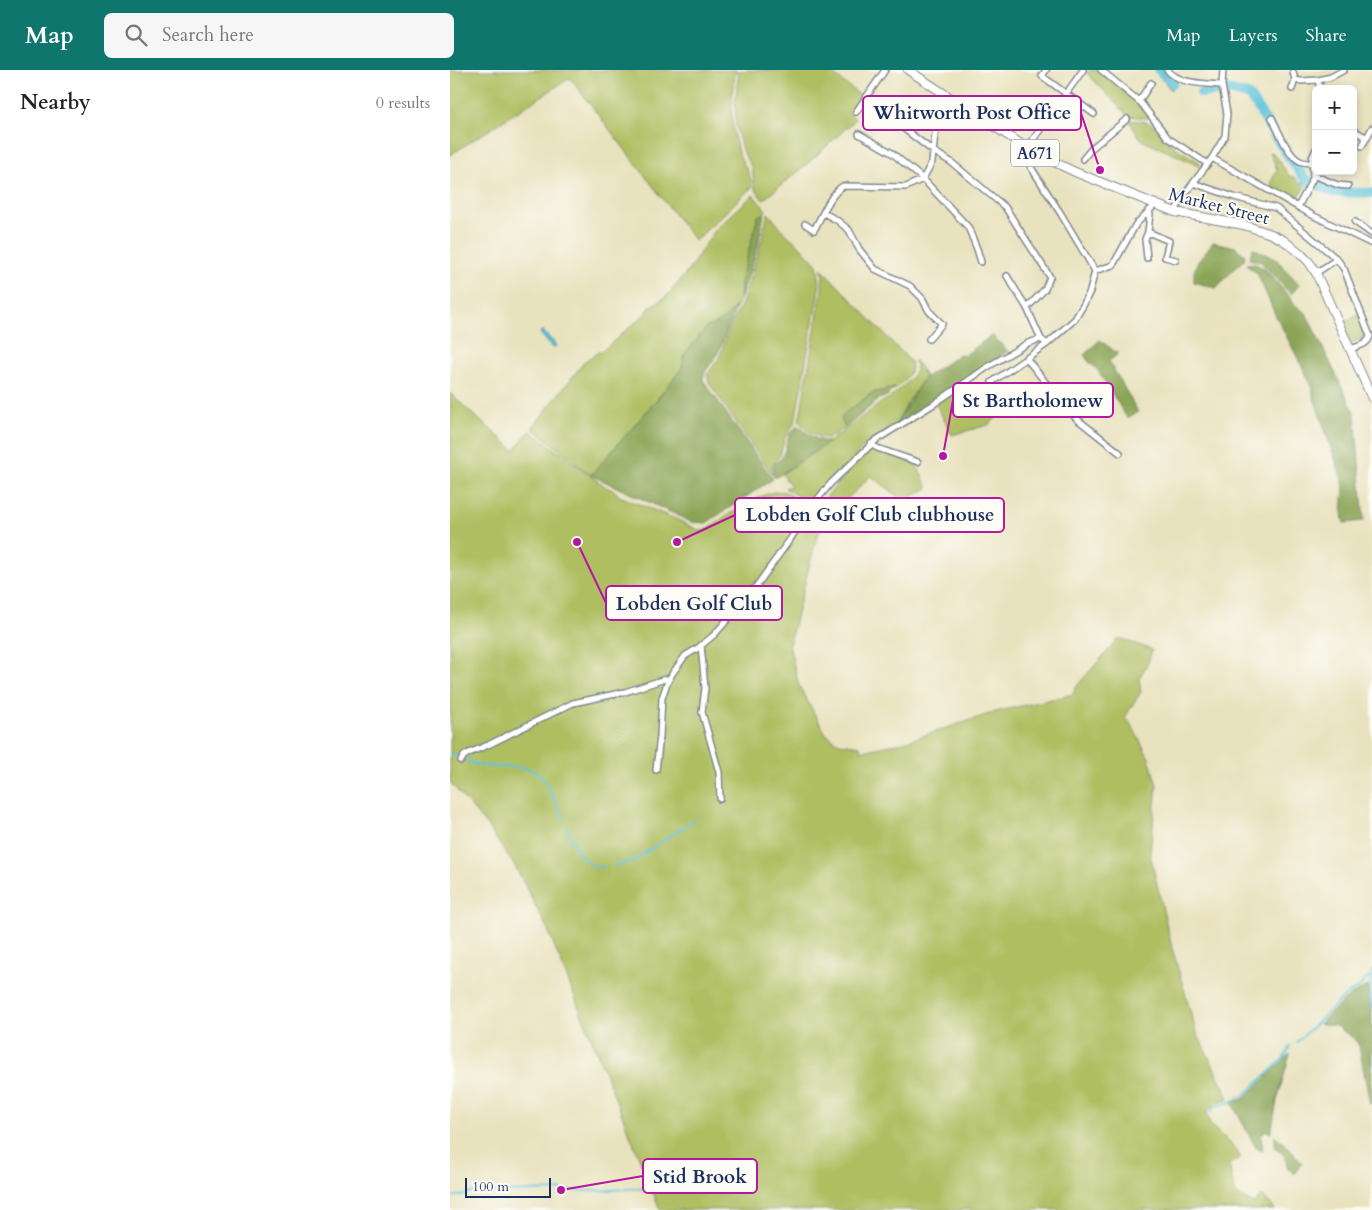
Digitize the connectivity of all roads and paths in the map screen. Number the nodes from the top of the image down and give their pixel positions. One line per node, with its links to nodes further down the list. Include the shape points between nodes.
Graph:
1 (885, 70): 20 (street)
2 (908, 70): 17 (main road, Market Street / A671)
3 (1046, 70): 16 (street, via 1042,76)
4 (1083, 70): 16 (street)
5 (1101, 70): 18 (street)
6 (1167, 70): 14 (street, via 1186,82)
7 (1222, 70): 14 (street)
8 (1344, 70): 11 (street)
9 (1293, 72): 10 (street)
10 (1295, 80): 11 (street); 15 (street)
11 (1318, 80): 13 (street)
12 (1152, 83): 18 (street)
13 (1319, 85)
14 (1222, 86): 31 (street, via 1226,101 1225,136)
15 (1292, 89)
16 (1066, 93): 21 (street); 29 (street)
17 (944, 94): 29 (main road, Market Street / A671); 30 (street, via 938,107)
18 (1139, 101): 34 (street, via 1168,138)
19 (910, 108): 30 (street, via 902,128)
20 (856, 112)
21 (1094, 114)
22 (1272, 118): 33 (street, via 1294,157)
23 (1127, 119): 32 (street)
24 (1372, 128): 27 (street)
25 (1357, 132): 27 (street)
26 (860, 134): 36 (street, via 892,153)
27 (1367, 138): 28 (street)
28 (1362, 146)
29 (1027, 148): 39 (main road, Market Street / A671, via 1075,172); 55 (street, via 1025,158)
30 (933, 151): 36 (street, via 932,162); 58 (street, via 1006,208 1050,277 1045,289)
31 (1212, 158): 34 (street); 40 (street)
32 (1083, 159)
33 (1312, 163)
34 (1208, 164): 37 (street)
35 (1313, 176): 38 (street); 40 (street)
36 (923, 179): 43 (street, via 906,187 844,186); 54 (street, via 968,227)
37 (1193, 183): 42 (street); 52 (street, via 1276,208)
38 (1348, 186)
39 (1155, 204): 41 (street); 42 (main road, Market Street / A671)
40 (1298, 207): 49 (street)
41 (1148, 211): 47 (street); 55 (street, via 1136,224 1113,265)
42 (1176, 212): 56 (main road, Market Street / A671, via 1260,229 1299,252)
43 (824, 213): 45 (street, via 814,230); 60 (street, via 849,230 875,269 910,286 922,298 942,324)
44 (1356, 222): 46 (street)
45 (805, 224)
46 (1366, 229): 48 (street); 49 (street)
47 (1148, 232): 51 (street); 53 (street, via 1169,241 1165,257)
48 (1372, 234)
49 (1360, 239): 50 (street)
50 (1372, 244)
51 (1146, 258)
52 (1337, 259): 56 (street); 62 (street, via 1370,336 1366,343)
53 (1176, 260)
54 (981, 262)
55 (1095, 271): 61 (street, via 1090,291 1075,319)
56 (1316, 273): 62 (main road, Market Street / A671)
57 (1007, 276): 58 (street)
58 (1027, 308): 59 (street)
59 (1041, 339): 61 (street); 66 (street, via 989,366)
60 (929, 340)
61 (1047, 344): 63 (street)
62 (1350, 349): 65 (main road, Market Street / A671)
63 (1026, 358): 64 (street); 67 (street, via 1066,408)
64 (992, 382)
65 (1372, 398)
66 (871, 444): 68 (street); 69 (street, via 811,506 755,588 714,635)
67 (1120, 453)
68 (918, 462)
69 (701, 645): 70 (street, via 685,656); 73 (street, via 705,688 702,712 719,772)
70 (669, 679): 71 (street, via 573,704 469,753); 72 (street, via 662,698)
71 (461, 761)
72 (656, 770)
73 (720, 799)

